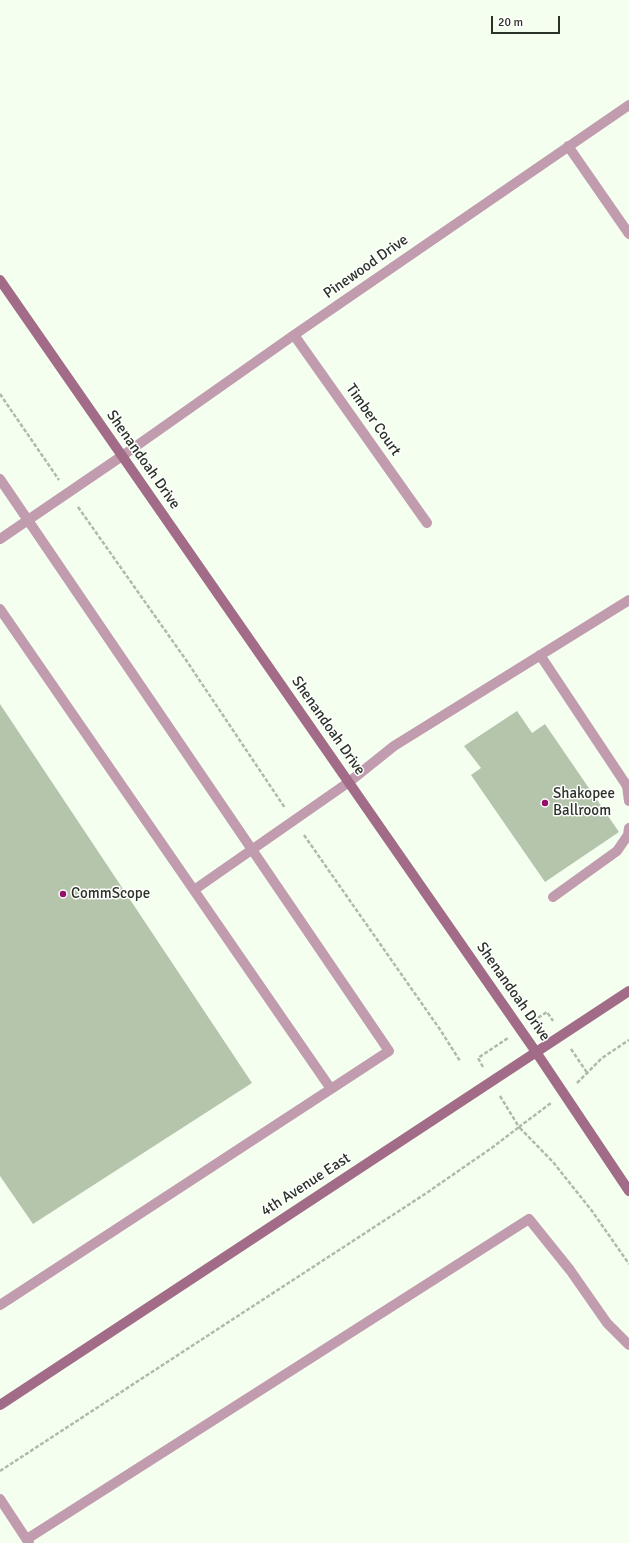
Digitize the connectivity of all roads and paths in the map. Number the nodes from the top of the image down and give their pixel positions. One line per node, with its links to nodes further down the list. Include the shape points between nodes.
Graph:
1 (629, 105): 2 (street, Pinewood Drive)
2 (568, 146): 3 (street); 5 (street, Pinewood Drive)
3 (629, 234)
4 (0, 280): 7 (street, Shenandoah Drive)
5 (294, 335): 7 (street, Pinewood Drive); 11 (street, Timber Court)
6 (0, 394): 9 (path)
7 (122, 456): 9 (street, Pinewood Drive); 16 (street, Shenandoah Drive)
8 (0, 479): 10 (street)
9 (67, 492): 10 (street, Pinewood Drive); 19 (path, via 186,660)
10 (28, 521): 12 (street, Pinewood Drive); 21 (street)
11 (427, 523)
12 (0, 539)
13 (629, 600): 15 (street)
14 (0, 609): 22 (street)
15 (540, 655): 16 (street, via 394,746); 17 (street)
16 (349, 782): 19 (street); 26 (street, Shenandoah Drive)
17 (628, 785): 18 (street)
18 (629, 801)
19 (294, 820): 21 (street); 27 (path)
20 (629, 828): 23 (street, via 628,835 617,851)
21 (252, 849): 22 (street); 29 (street, via 389,1051)
22 (194, 890): 29 (street)
23 (553, 897)
24 (629, 991): 26 (street, 4th Avenue East)
25 (629, 1040): 28 (path, via 602,1058)
26 (536, 1052): 30 (street, Shenandoah Drive); 34 (street, 4th Avenue East)
27 (460, 1061)
28 (588, 1074)
29 (331, 1089): 32 (street)
30 (629, 1191)
31 (629, 1264): 35 (path, via 582,1199 519,1127 425,1194)
32 (0, 1304)
33 (629, 1345): 37 (street, via 607,1323 570,1270 529,1219)
34 (0, 1405)
35 (0, 1471)
36 (0, 1499): 37 (street)
37 (28, 1541)

